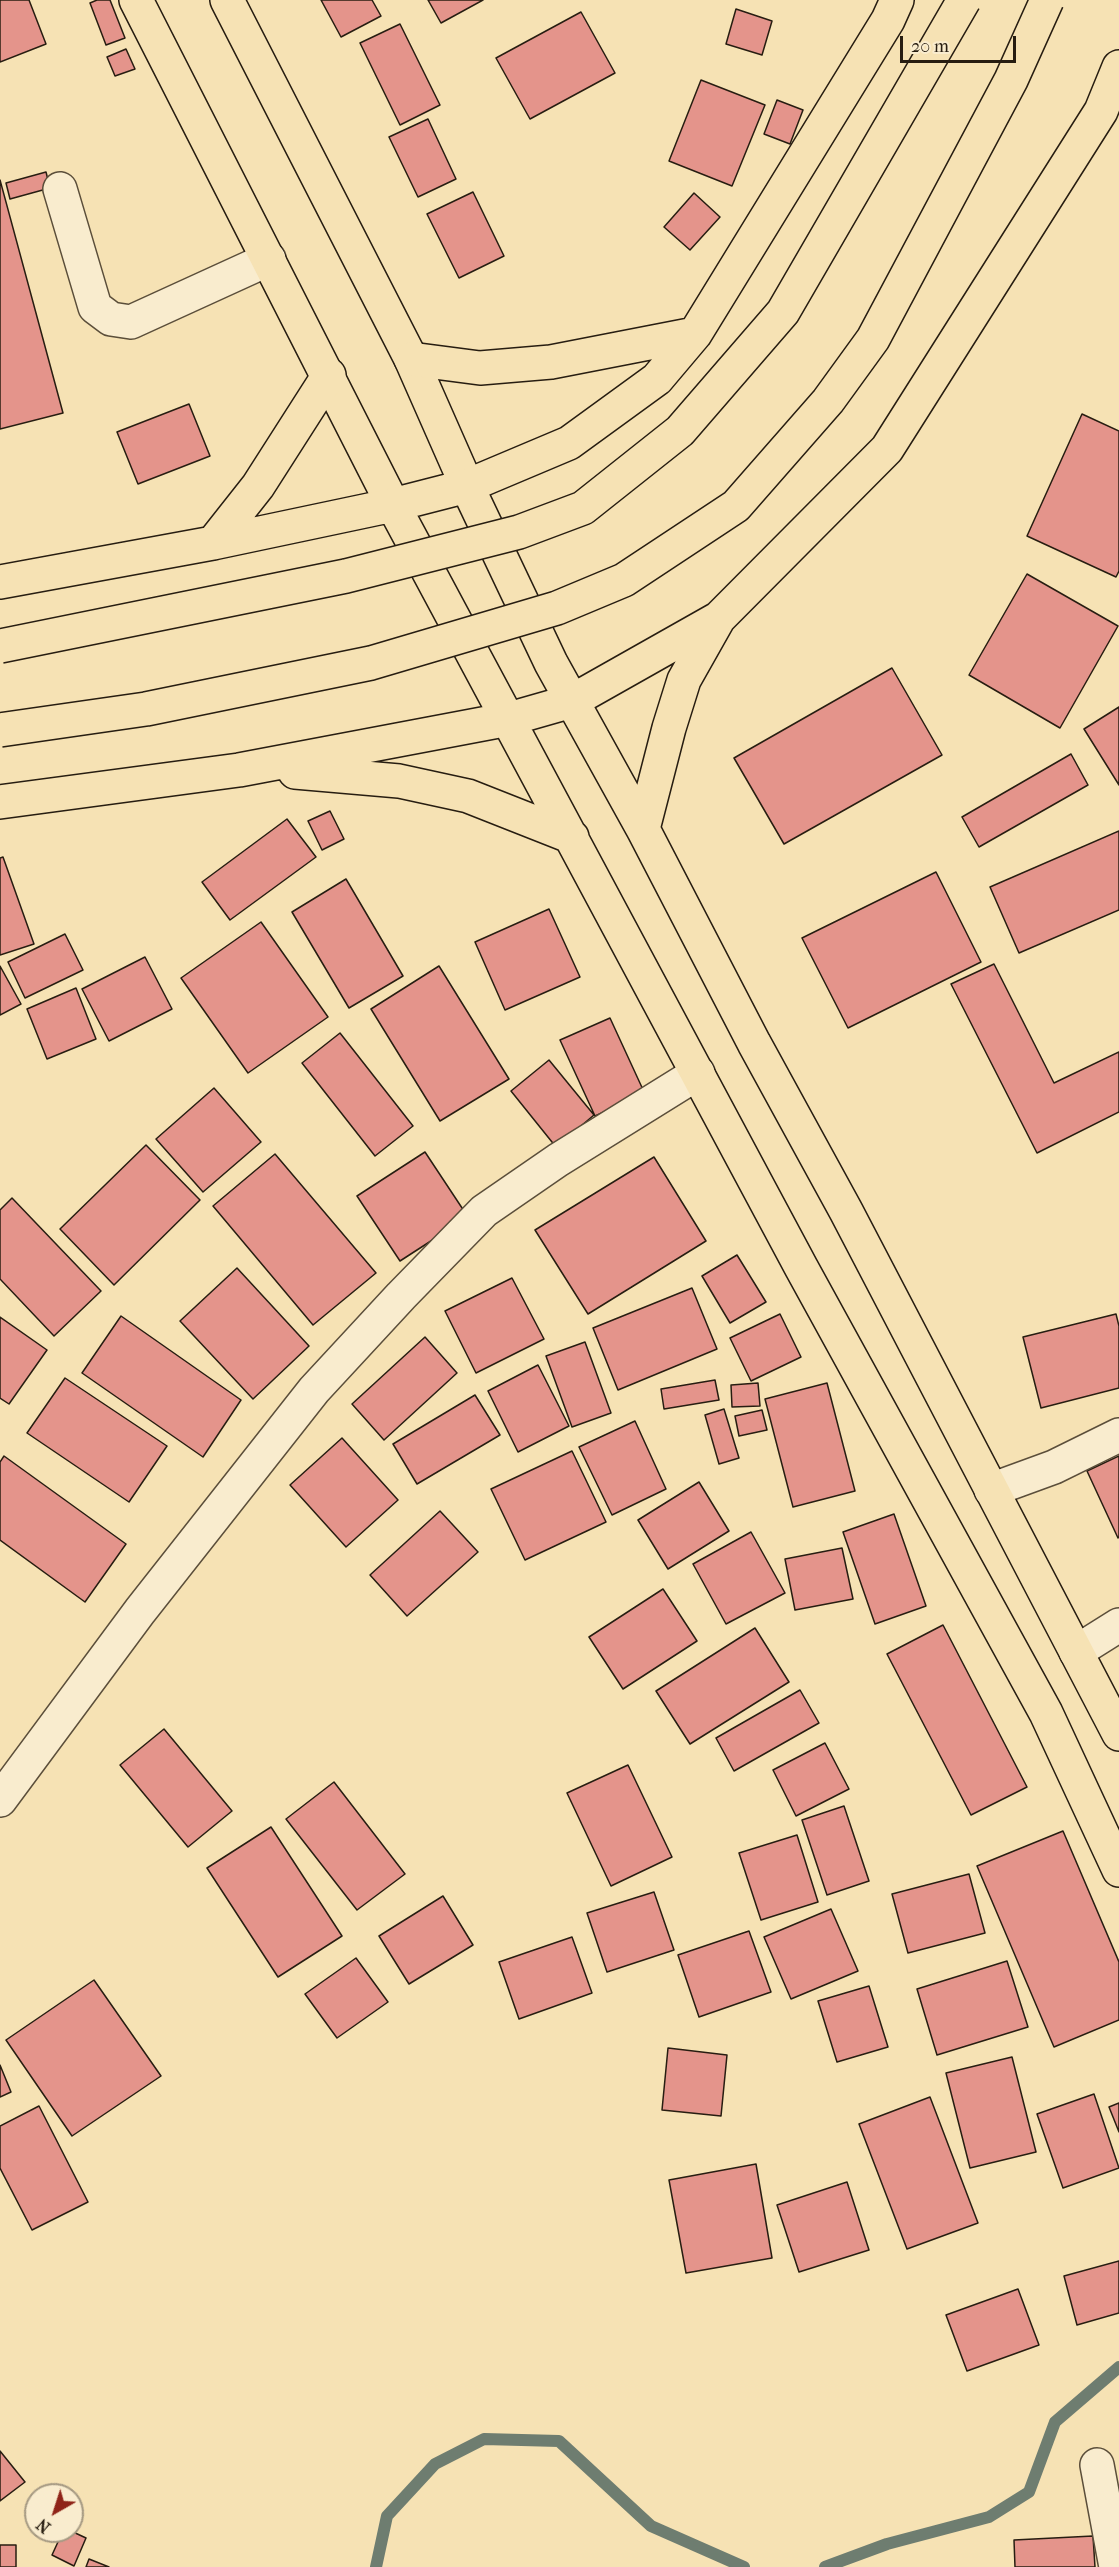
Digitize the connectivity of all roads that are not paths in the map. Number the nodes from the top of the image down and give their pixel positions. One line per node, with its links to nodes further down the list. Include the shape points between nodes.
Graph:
1 (136, 0): 8 (main road)
2 (227, 0): 10 (main road)
3 (897, 0): 9 (main road)
4 (964, 0): 17 (main road, bridge, via 783,312 680,431 583,508 519,532 346,576)
5 (1047, 0): 20 (main road, bridge, via 1011,80 873,339 828,401 735,506 624,580 557,609 371,663 146,709)
6 (1119, 68): 16 (main road, via 1101,111 887,449)
7 (60, 189): 8 (street, via 95,307 111,319 131,322)
8 (268, 259): 11 (main road)
9 (695, 334): 10 (main road, via 539,363 480,368); 12 (main road, via 657,379 569,443)
10 (411, 359): 12 (main road)
11 (329, 375): 13 (main road); 14 (main road, via 258,486)
12 (467, 486): 13 (main road); 18 (main road)
13 (393, 505): 14 (main road); 19 (main road)
14 (213, 543): 15 (main road)
15 (0, 582)
16 (719, 618): 18 (main road); 23 (main road, via 684,680)
17 (0, 646)
18 (572, 701): 19 (main road); 23 (main road)
19 (509, 719): 21 (main road); 24 (main road)
20 (0, 730)
21 (239, 770): 22 (main road); 24 (main road, via 399,781 468,796)
22 (0, 802)
23 (643, 829): 27 (main road)
24 (572, 837): 25 (main road)
25 (698, 1073): 31 (street, via 531,1177 484,1211 401,1296 314,1390 140,1611); 32 (main road, via 1046,1713)
26 (1119, 1435): 27 (street, via 1054,1467)
27 (991, 1490): 29 (main road)
28 (1119, 1625): 29 (street)
29 (1076, 1652): 30 (main road)
30 (1119, 1734)
31 (0, 1800)
32 (1119, 1870)
33 (1097, 2465): 34 (street)
34 (1116, 2567)

